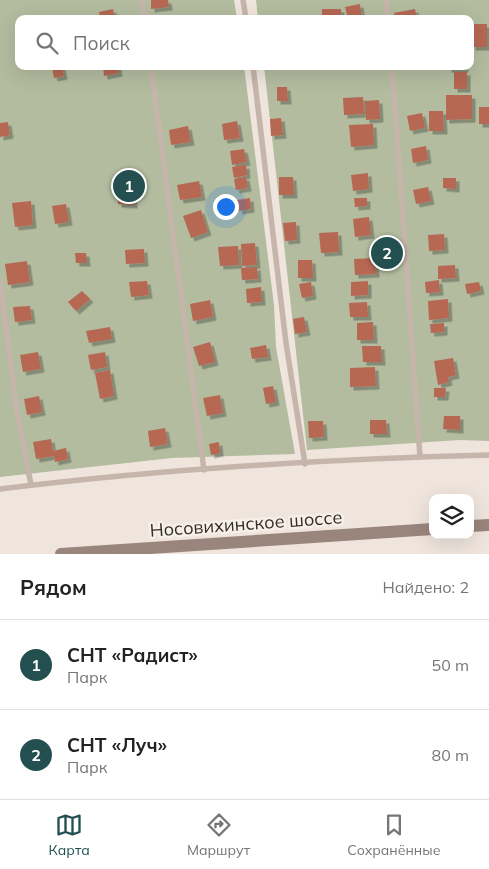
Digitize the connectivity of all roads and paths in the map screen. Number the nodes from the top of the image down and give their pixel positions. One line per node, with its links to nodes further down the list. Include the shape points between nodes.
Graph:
1 (142, 0): 4 (lane)
2 (243, 0): 5 (lane)
3 (386, 0): 6 (lane)
4 (144, 15)
5 (245, 15)
6 (388, 15)
7 (152, 70): 14 (lane)
8 (254, 70): 13 (lane, via 286,343)
9 (392, 70): 12 (lane)
10 (0, 281): 15 (lane, via 16,405)
11 (489, 455): 12 (lane)
12 (420, 457): 13 (lane)
13 (304, 464): 14 (lane)
14 (204, 470): 15 (lane)
15 (31, 485): 16 (lane)
16 (0, 489)
17 (489, 525): 18 (main road)
18 (474, 526)
19 (429, 529): 20 (main road, Носовихинское шоссе)
20 (61, 554)

